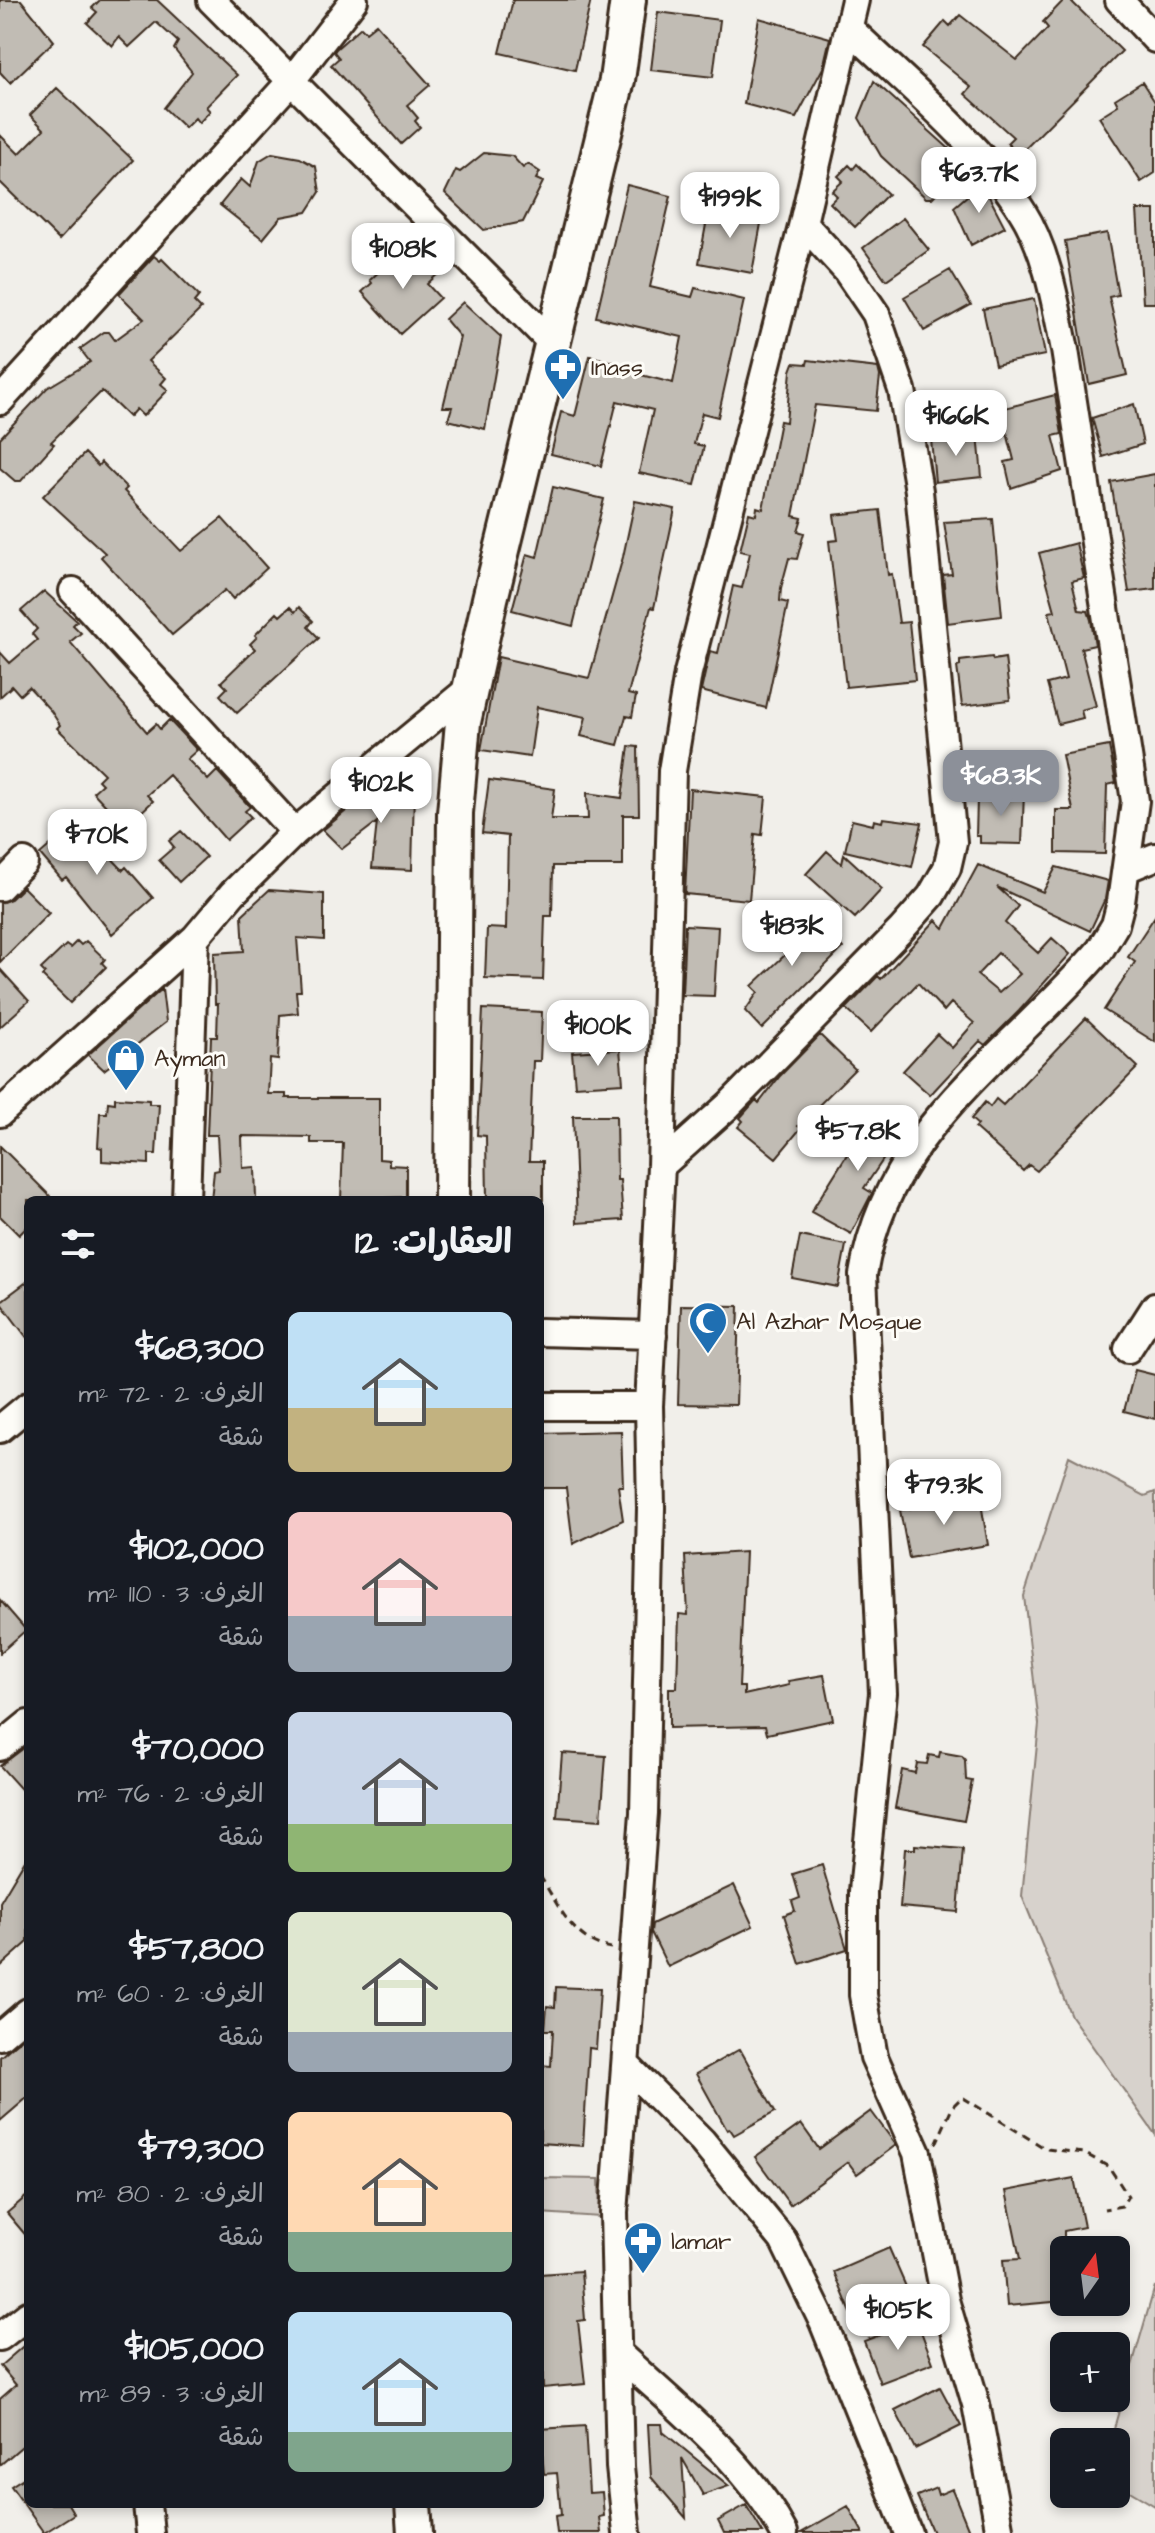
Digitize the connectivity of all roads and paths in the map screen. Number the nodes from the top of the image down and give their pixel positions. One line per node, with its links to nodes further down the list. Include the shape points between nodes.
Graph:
1 (211, 0): 8 (street)
2 (354, 0): 8 (street)
3 (628, 0): 10 (main road, via 617,80)
4 (855, 0): 6 (street)
5 (1119, 0): 7 (street)
6 (850, 29): 9 (street); 17 (street, via 932,106 1003,185 1023,212 1053,293 1134,773)
7 (1155, 39)
8 (292, 80): 10 (street); 11 (street)
9 (803, 223): 21 (street, via 688,673 675,744); 21 (street, via 846,270 876,314 902,390 919,491 953,842 947,868 931,896 901,930 729,1105)
10 (555, 346): 13 (main road)
11 (0, 401)
12 (73, 591): 14 (street)
13 (470, 688): 14 (street); 23 (main road, via 455,813)
14 (295, 832): 19 (street)
15 (1155, 857): 17 (street)
16 (24, 862): 18 (street)
17 (1128, 868): 39 (street, via 1115,925 1100,950 925,1131 868,1241 863,1333 883,1693 863,1891 863,1995 874,2057)
18 (0, 887)
19 (195, 938): 20 (street); 22 (street)
20 (0, 1113)
21 (661, 1166): 26 (street)
22 (186, 1196)
23 (452, 1196)
24 (1155, 1307): 27 (street)
25 (544, 1332): 26 (street)
26 (653, 1335): 29 (street)
27 (1128, 1349)
28 (544, 1406): 29 (street)
29 (649, 1406): 35 (street, via 644,1813)
30 (24, 1409): 31 (street)
31 (0, 1429)
32 (24, 1727): 33 (street)
33 (0, 1747)
34 (544, 1882): 35 (path, via 569,1923 592,1945)
35 (634, 1952): 38 (street)
36 (24, 2015): 37 (street)
37 (0, 2036)
38 (626, 2065): 43 (street, via 614,2238); 48 (street, via 702,2141 783,2240 823,2322)
39 (911, 2139): 40 (path, via 930,2151 962,2097 1046,2149 1084,2153 1109,2167 1128,2196 1122,2206); 49 (street, via 945,2300 976,2404)
40 (1104, 2209)
41 (24, 2318): 42 (street)
42 (0, 2337)
43 (620, 2355): 46 (street, via 620,2467); 47 (street, via 733,2460)
44 (413, 2508): 45 (main road)
45 (415, 2533)
46 (627, 2533)
47 (784, 2533)
48 (908, 2533)
49 (1000, 2533)

